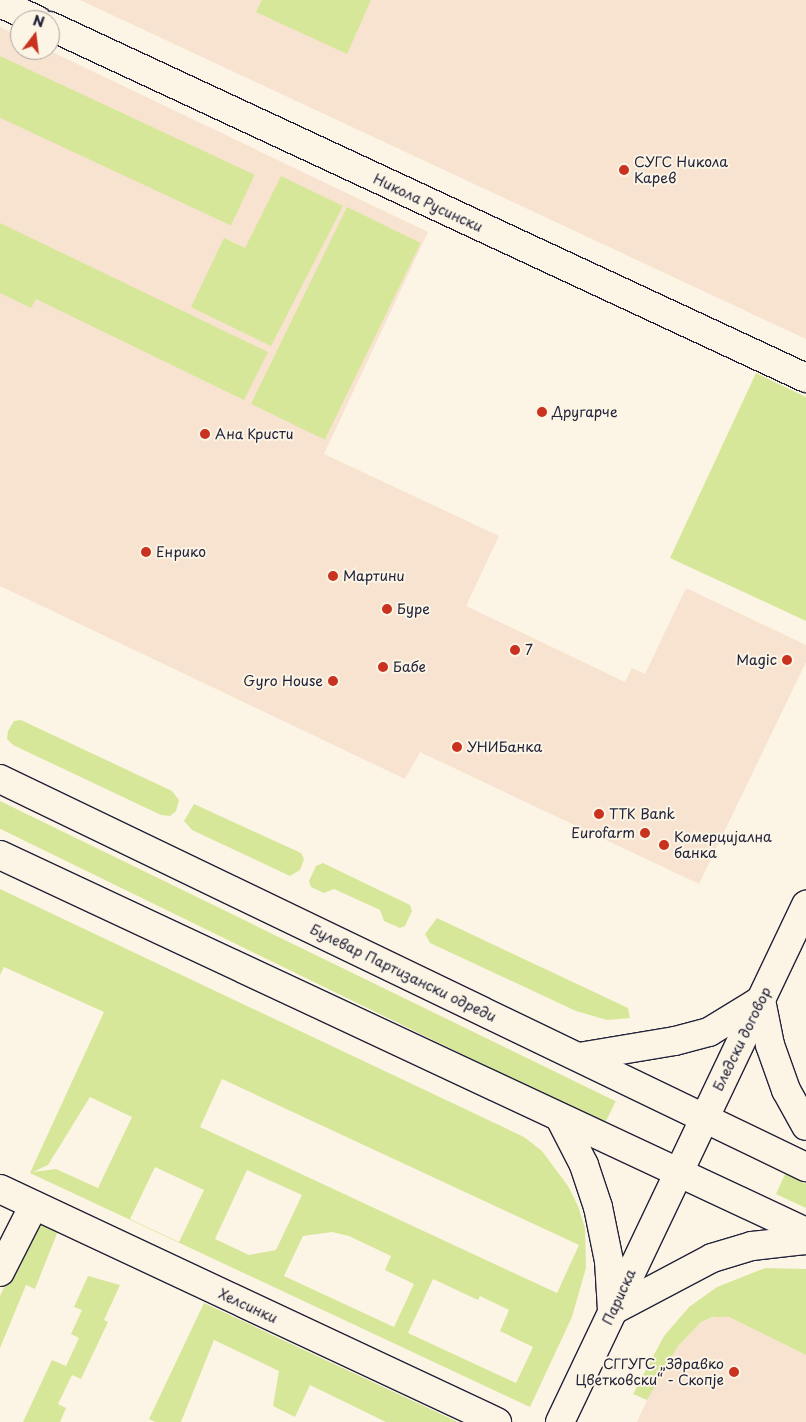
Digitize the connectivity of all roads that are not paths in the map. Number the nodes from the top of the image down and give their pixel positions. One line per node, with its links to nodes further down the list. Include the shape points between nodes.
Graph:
1 (0, 3): 2 (street)
2 (15, 10)
3 (60, 31): 4 (street, Никола Русински)
4 (806, 378)
5 (0, 779): 9 (street, Булевар Партизански одреди)
6 (0, 855): 11 (street)
7 (806, 905): 8 (street, Бледски договор)
8 (761, 1000): 9 (street, via 709,1032); 10 (street, Бледски договор); 12 (street, via 770,1045 786,1090)
9 (578, 1057): 10 (street, Булевар Партизански одреди)
10 (705, 1117): 13 (street, Булевар Партизански одреди); 14 (street, Бледски договор)
11 (560, 1118): 14 (street); 20 (street, via 584,1165 598,1207 608,1262)
12 (806, 1126)
13 (806, 1166)
14 (678, 1173): 17 (street); 20 (street, Париска)
15 (0, 1189): 16 (street, Хелсинки)
16 (34, 1205): 19 (street); 21 (street, Хелсинки)
17 (806, 1232)
18 (806, 1240): 20 (street, via 752,1246 712,1258)
19 (0, 1272)
20 (612, 1311): 22 (street, Париска)
21 (497, 1422)
22 (560, 1422)

